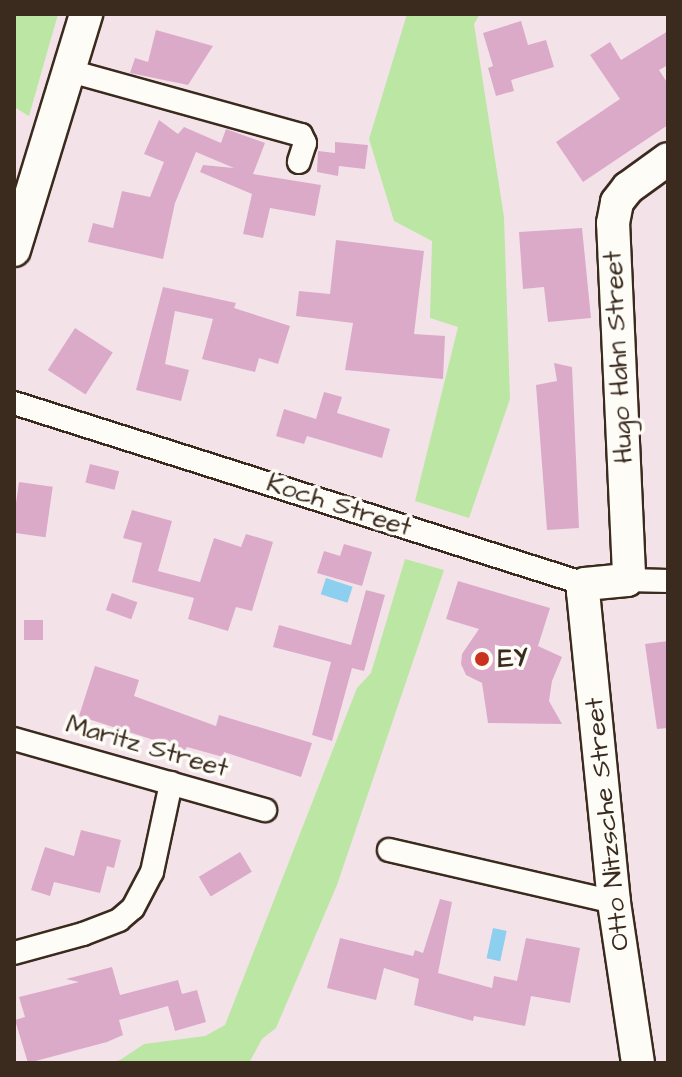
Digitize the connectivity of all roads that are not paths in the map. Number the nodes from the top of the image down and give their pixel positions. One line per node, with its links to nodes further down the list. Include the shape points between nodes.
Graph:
1 (86, 14): 2 (street)
2 (70, 71): 4 (street, via 301,135 305,143); 5 (street)
3 (668, 159): 7 (street, Hugo Hahn Street, via 628,188 617,202 613,223 630,548)
4 (299, 162)
5 (14, 250)
6 (14, 403): 9 (street, Koch Street)
7 (627, 580): 8 (street, Koch Street); 9 (street, Koch Street)
8 (668, 581)
9 (585, 584): 14 (street, Otto Nitzsche Street)
10 (14, 739): 11 (street, Maritz Street)
11 (171, 783): 12 (street, Maritz Street); 15 (street, via 152,872 133,908 119,920 83,934)
12 (265, 810)
13 (389, 850): 14 (street)
14 (614, 902): 16 (street, Otto Nitzsche Street)
15 (14, 953)
16 (638, 1063)

